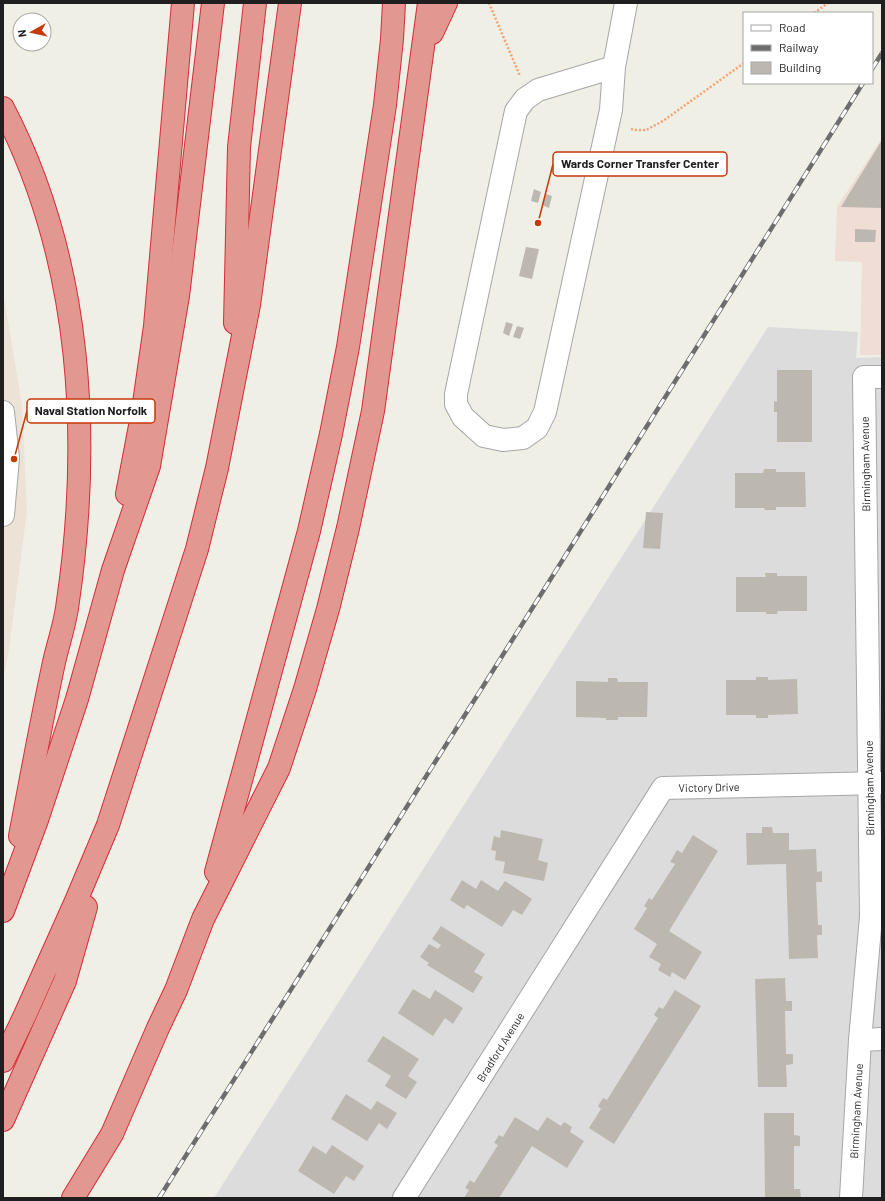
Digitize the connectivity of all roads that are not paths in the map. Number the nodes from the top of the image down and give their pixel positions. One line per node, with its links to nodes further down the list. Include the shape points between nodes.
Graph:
1 (290, 3): 13 (highway, via 249,305)
2 (394, 3): 21 (highway, via 385,105 348,347 331,434 309,531)
3 (429, 3): 9 (highway)
4 (446, 3): 9 (highway)
5 (626, 3): 10 (street)
6 (183, 11): 16 (highway, via 155,326 143,410)
7 (212, 12): 16 (highway, via 178,296 164,383 148,466)
8 (254, 13): 13 (highway, via 239,147)
9 (422, 56): 21 (highway, via 373,411 328,609 279,768)
10 (614, 66): 10 (street, via 611,110 545,412 537,428 523,438 503,440 484,436 463,417 456,404 456,394 516,111 525,99 538,90)
11 (3, 108): 20 (highway, via 26,155 59,261 69,309 80,429 79,485 66,610)
12 (873, 377): 17 (street, Birmingham Avenue)
13 (234, 388): 18 (highway, via 197,549)
14 (3, 412): 15 (street, via 8,458)
15 (3, 516)
16 (113, 570): 20 (highway, via 77,699 38,820)
17 (876, 783): 19 (street, Victory Drive, via 663,788); 24 (street, Birmingham Avenue, via 871,917)
18 (108, 825): 25 (highway); 26 (highway, via 65,981)
19 (595, 896): 29 (street, Bradford Avenue)
20 (5, 906)
21 (203, 919): 22 (highway, via 176,990)
22 (158, 1028): 27 (highway); 28 (highway, via 112,1134)
23 (882, 1039): 24 (street)
24 (860, 1040): 30 (street, Birmingham Avenue)
25 (3, 1061)
26 (3, 1120)
27 (57, 1198)
28 (73, 1198)
29 (404, 1198)
30 (851, 1198)

